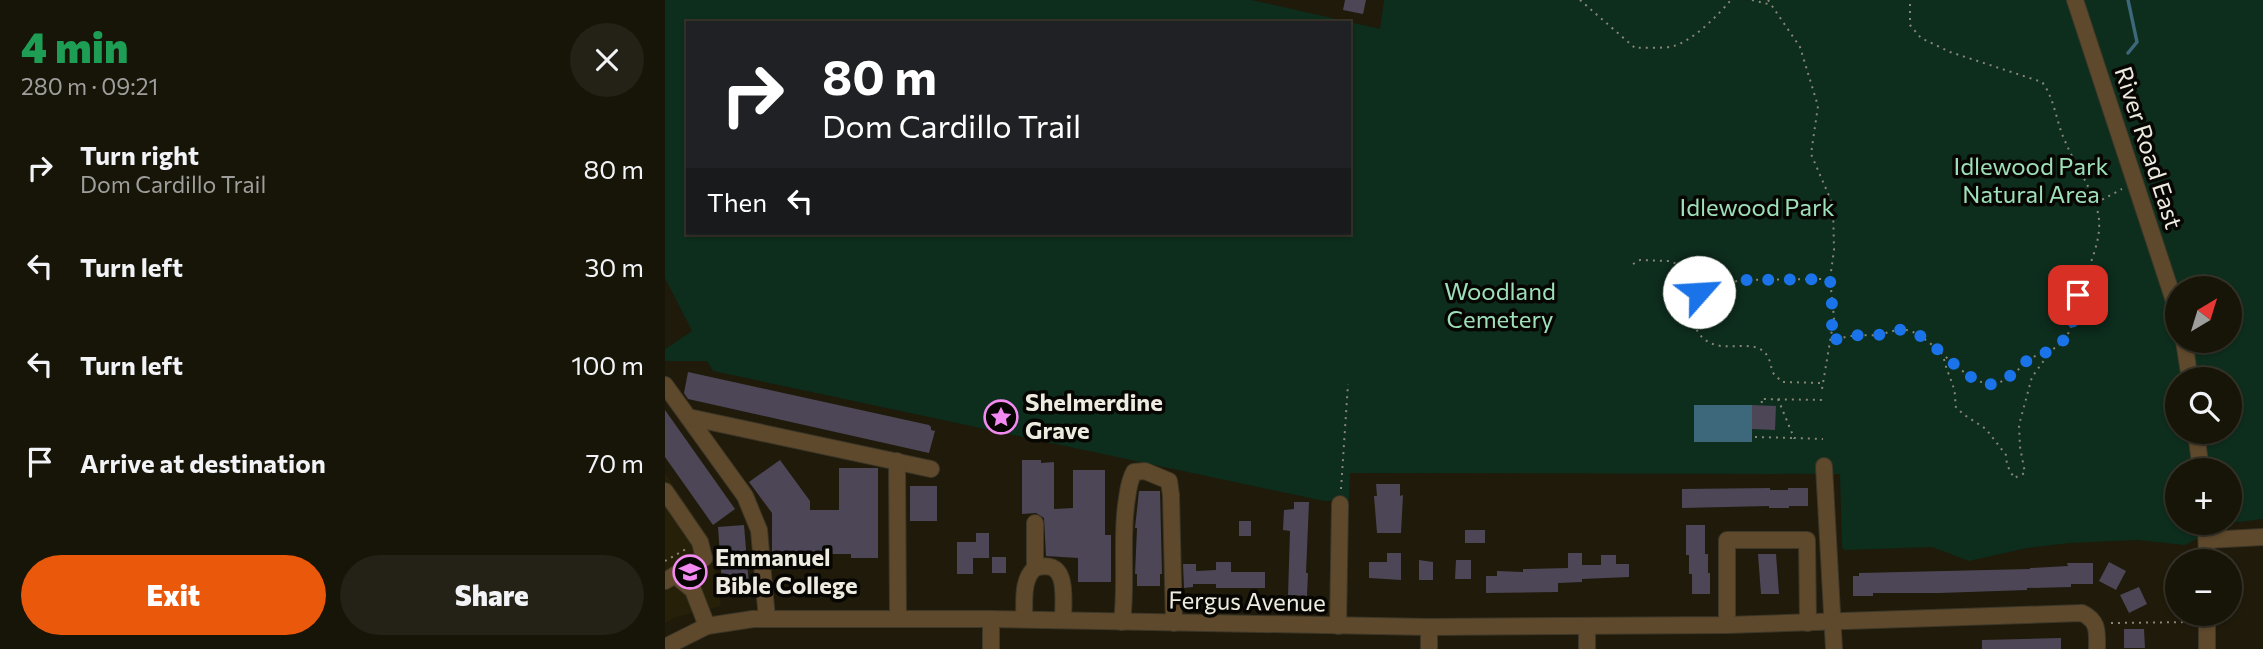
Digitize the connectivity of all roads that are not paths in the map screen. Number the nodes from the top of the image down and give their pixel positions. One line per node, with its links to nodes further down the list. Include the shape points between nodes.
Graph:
1 (2075, 0): 2 (street, River Road East)
2 (2166, 276)
3 (665, 385): 4 (street)
4 (688, 417): 5 (street); 6 (street)
5 (726, 425): 6 (street); 7 (street)
6 (711, 448): 17 (street, via 745,496 759,530)
7 (897, 461): 9 (street); 18 (street)
8 (1824, 466): 23 (street)
9 (931, 469)
10 (665, 491): 16 (street, via 700,542 703,558)
11 (1341, 504): 28 (street)
12 (1035, 523): 15 (street)
13 (2242, 535): 14 (street)
14 (2263, 537)
15 (1035, 568): 20 (street, via 1027,580); 21 (street, via 1054,567 1062,578)
16 (670, 578): 27 (street, via 693,590)
17 (767, 619): 18 (street, Fergus Avenue); 27 (street, Fergus Avenue)
18 (898, 619): 19 (street, Fergus Avenue)
19 (991, 619): 20 (street, Fergus Avenue); 33 (street)
20 (1024, 619): 21 (street, Fergus Avenue)
21 (1063, 620): 22 (street, Fergus Avenue)
22 (1122, 622): 24 (street, Fergus Avenue); 24 (street, via 1122,535 1129,481 1134,472 1145,471 1169,481)
23 (1834, 622): 25 (street, Fergus Avenue); 36 (street); 37 (street, Fergus Avenue, via 2082,613 2092,618 2097,628)
24 (1174, 623): 28 (street, Fergus Avenue)
25 (1808, 623): 26 (street, Fergus Avenue); 26 (street, via 1807,540 1727,540)
26 (1727, 625): 29 (street, Fergus Avenue)
27 (708, 626): 32 (street, Fergus Avenue)
28 (1338, 626): 31 (street, Fergus Avenue)
29 (1587, 626): 31 (street, Fergus Avenue); 35 (street)
30 (2202, 626): 38 (street)
31 (1429, 627): 34 (street)
32 (665, 647)
33 (991, 649)
34 (1429, 649)
35 (1587, 649)
36 (1834, 649)
37 (2097, 649)
38 (2207, 649)

